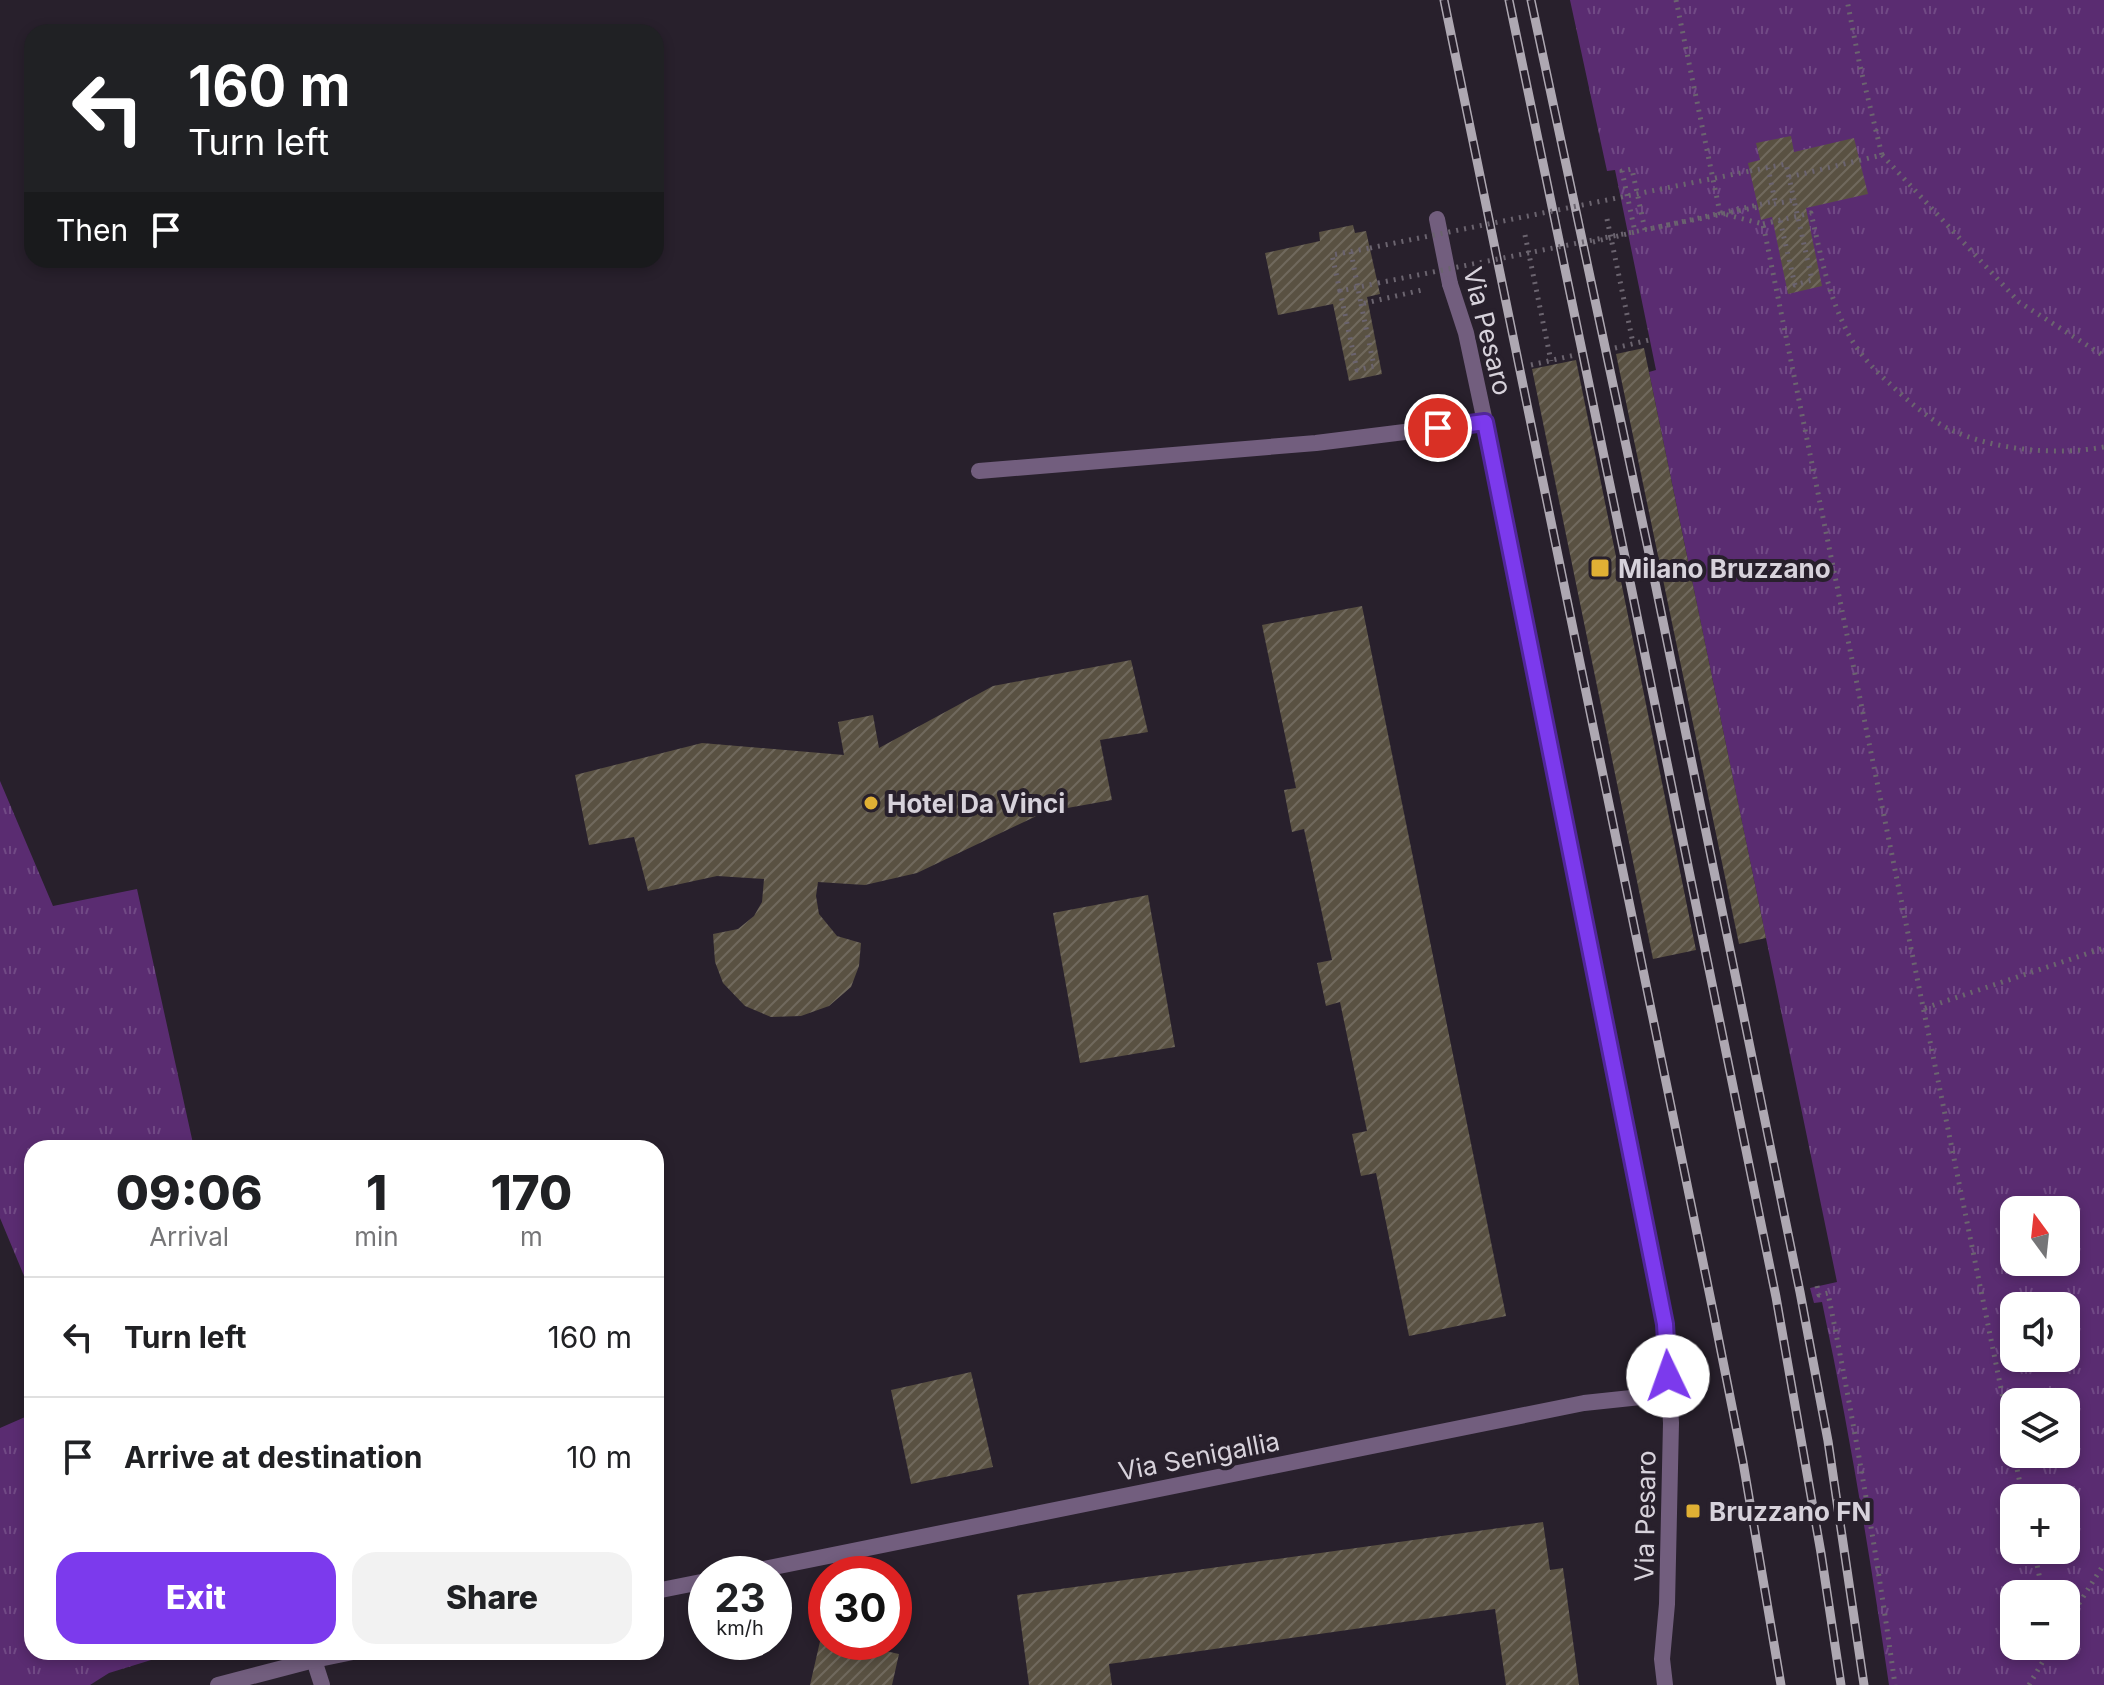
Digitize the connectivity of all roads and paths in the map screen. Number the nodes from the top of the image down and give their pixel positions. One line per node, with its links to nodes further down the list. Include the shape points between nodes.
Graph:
1 (1676, 0): 7 (path)
2 (1847, 0): 3 (path)
3 (1882, 155): 5 (path); 24 (path, via 2019,302)
4 (1768, 168): 5 (path, via 1786,164); 7 (path, via 1775,201); 15 (path, bridge)
5 (1789, 177): 6 (path)
6 (1794, 200): 10 (path, via 1812,280 1795,285); 13 (path, bridge)
7 (1720, 213): 11 (path); 14 (path, via 1645,230 1632,169 1622,171 1635,232)
8 (1437, 219): 17 (street, Via Pesaro)
9 (1607, 219): 13 (path)
10 (1780, 220): 11 (path); 28 (path, via 1811,213 1845,328 1869,365 1905,398 1947,427 1990,444 2045,451)
11 (1763, 224): 31 (path)
12 (1525, 235): 16 (path)
13 (1611, 236): 16 (path, bridge); 21 (path)
14 (1593, 242)
15 (1351, 252): 18 (path, via 1332,255); 19 (path)
16 (1529, 253): 18 (path, bridge); 25 (path)
17 (1450, 284): 19 (path); 27 (street, Via Pesaro)
18 (1340, 291): 19 (path, via 1357,370 1374,366)
19 (1361, 304)
20 (1649, 340): 21 (path)
21 (1633, 343): 22 (path)
22 (1615, 348)
23 (1575, 355): 25 (path)
24 (2104, 356)
25 (1551, 361): 26 (path)
26 (1531, 365)
27 (1485, 422): 29 (street, via 1316,443); 34 (street, Via Pesaro, via 1665,1324)
28 (2104, 447)
29 (979, 471)
30 (2104, 948): 31 (path)
31 (1925, 1008): 33 (path)
32 (1817, 1286): 45 (path, via 1819,1295 1828,1293 1847,1386)
33 (2001, 1388)
34 (1669, 1394): 35 (street, Via Senigallia, via 1569,1406); 44 (street, Via Pesaro)
35 (792, 1563)
36 (2104, 1564): 39 (path)
37 (688, 1585): 38 (street)
38 (664, 1589)
39 (2080, 1602)
40 (314, 1660): 42 (street); 43 (street)
41 (2044, 1660): 46 (path)
42 (218, 1685)
43 (322, 1685)
44 (1665, 1685)
45 (1895, 1685)
46 (2029, 1685)

